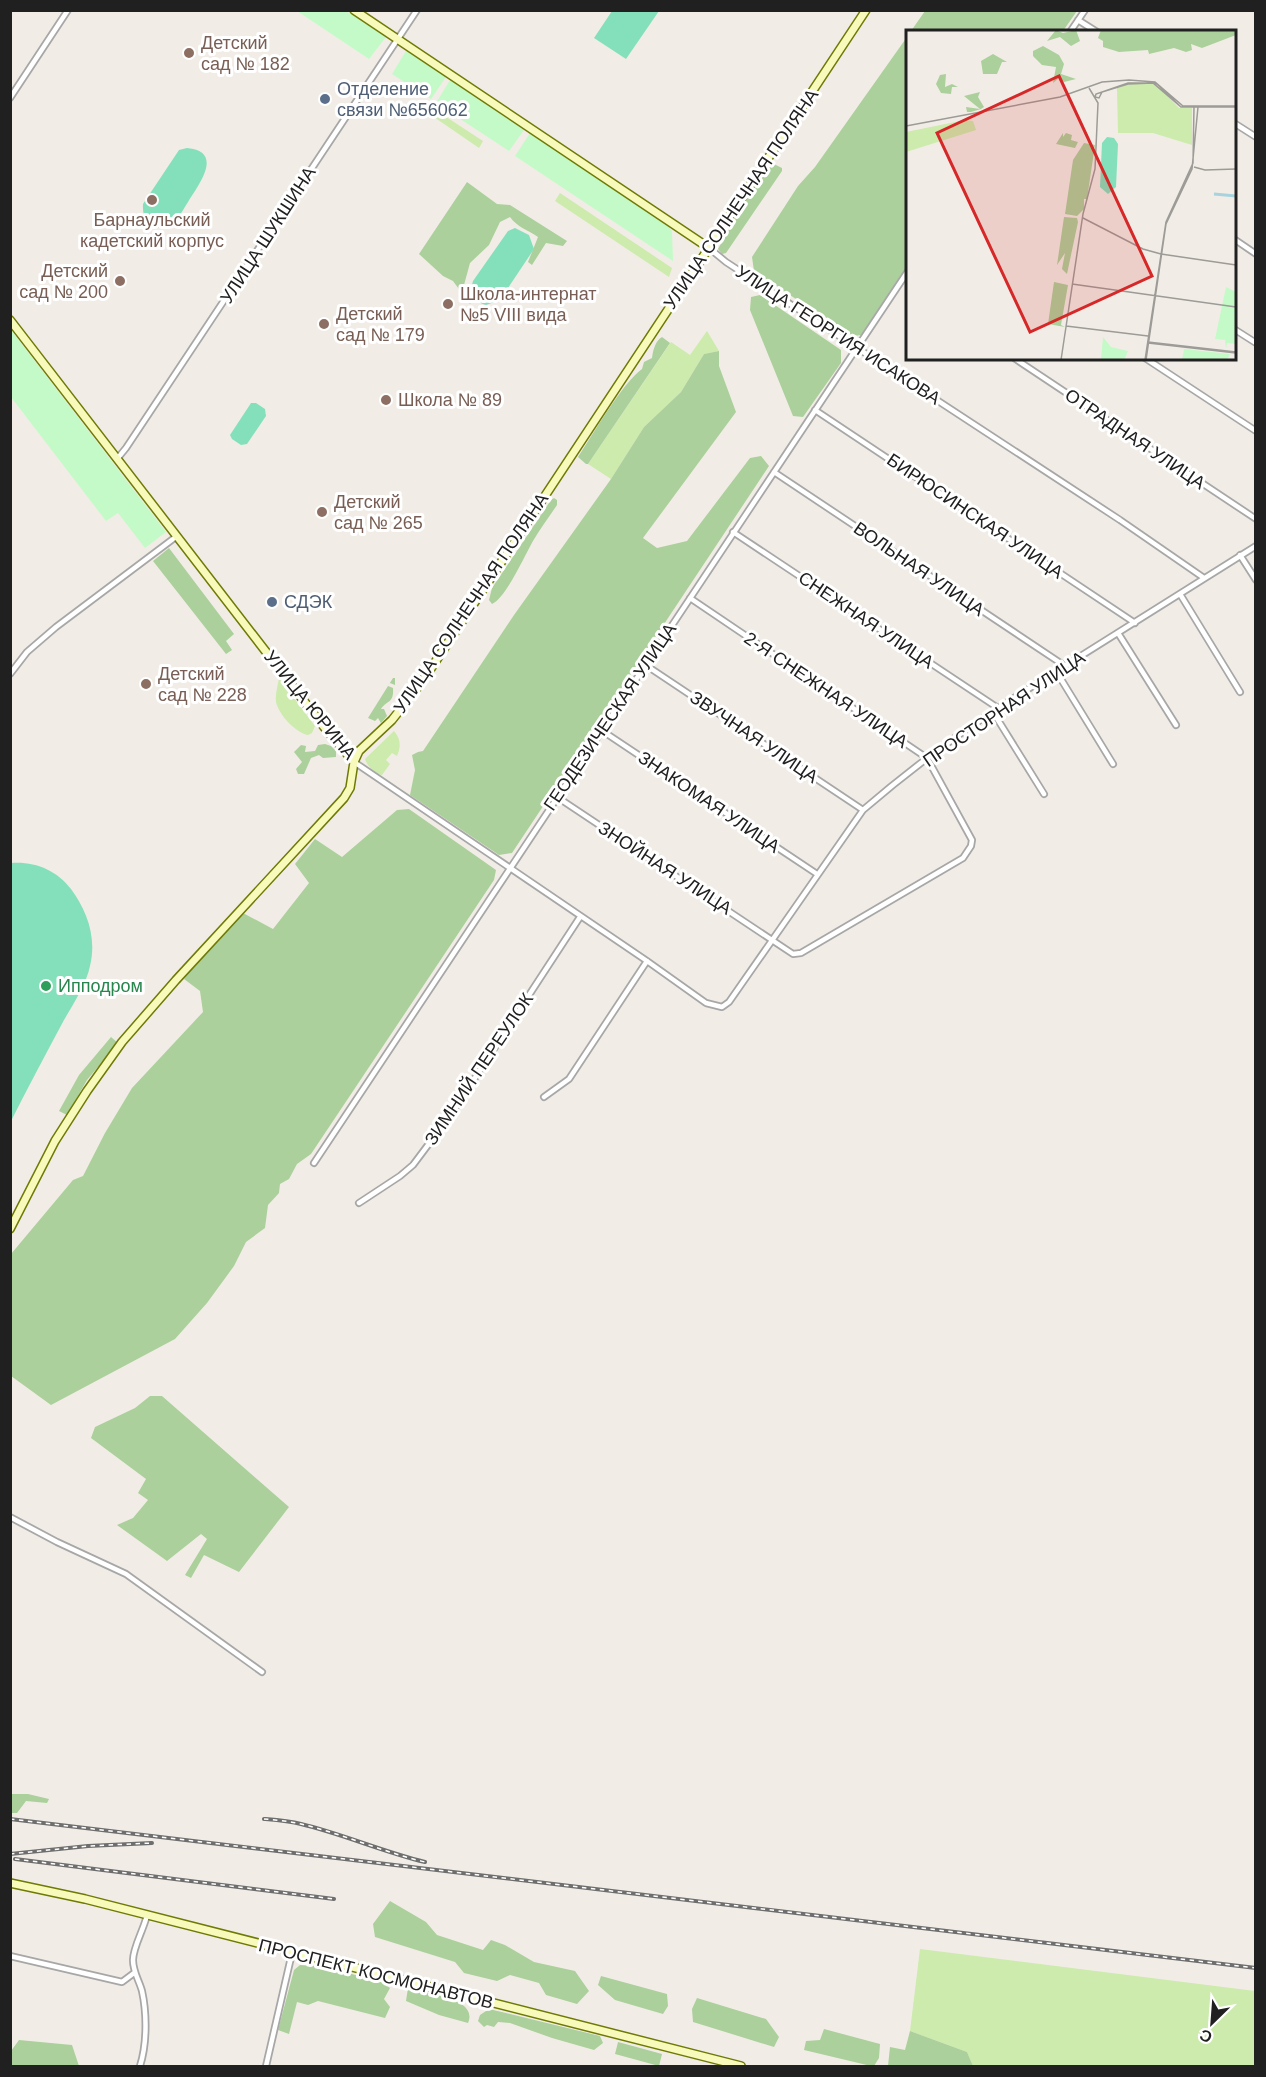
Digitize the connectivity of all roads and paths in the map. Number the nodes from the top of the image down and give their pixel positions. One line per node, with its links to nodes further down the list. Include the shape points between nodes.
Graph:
1 (68, 10): 10 (street)
2 (354, 10): 9 (street, УЛИЦА ГЕОРГИЯ ИСАКОВА)
3 (417, 10): 9 (street, УЛИЦА ШУКШИНА)
4 (866, 10): 14 (street, УЛИЦА СОЛНЕЧНАЯ ПОЛЯНА)
5 (1085, 10): 6 (street)
6 (1078, 20): 7 (street); 8 (street)
7 (1071, 30)
8 (1094, 30)
9 (398, 40): 14 (street, УЛИЦА ГЕОРГИЯ ИСАКОВА); 27 (street, УЛИЦА ШУКШИНА)
10 (10, 98)
11 (1236, 124): 12 (street)
12 (1256, 137)
13 (1236, 240): 15 (street)
14 (709, 248): 22 (street, УЛИЦА ГЕОРГИЯ ИСАКОВА); 50 (street, УЛИЦА СОЛНЕЧНАЯ ПОЛЯНА, via 422,682 392,720 359,751)
15 (1256, 254)
16 (906, 274): 17 (street, ГЕОДЕЗИЧЕСКАЯ УЛИЦА)
17 (900, 283): 18 (street); 22 (street, ГЕОДЕЗИЧЕСКАЯ УЛИЦА)
18 (906, 287)
19 (10, 320): 27 (street, УЛИЦА ЮРИНА)
20 (1236, 330): 21 (street)
21 (1256, 343)
22 (857, 347): 25 (street, ГЕОДЕЗИЧЕСКАЯ УЛИЦА); 34 (street, УЛИЦА ГЕОРГИЯ ИСАКОВА)
23 (1017, 360): 29 (street, ОТРАДНАЯ УЛИЦА)
24 (1148, 360): 26 (street)
25 (815, 410): 28 (street, ГЕОДЕЗИЧЕСКАЯ УЛИЦА); 38 (street, БИРЮСИНСКАЯ УЛИЦА)
26 (1256, 432)
27 (117, 459): 31 (street, УЛИЦА ЮРИНА)
28 (774, 472): 30 (street, ГЕОДЕЗИЧЕСКАЯ УЛИЦА); 41 (street, ВОЛЬНАЯ УЛИЦА)
29 (1256, 519)
30 (733, 532): 37 (street, ГЕОДЕЗИЧЕСКАЯ УЛИЦА); 45 (street, СНЕЖНАЯ УЛИЦА)
31 (177, 536): 43 (street, via 47,634); 50 (street, УЛИЦА ЮРИНА)
32 (1256, 546): 33 (street, ПРОСТОРНАЯ УЛИЦА)
33 (1240, 555): 34 (street, ПРОСТОРНАЯ УЛИЦА); 35 (street)
34 (1204, 578): 36 (street, ПРОСТОРНАЯ УЛИЦА)
35 (1256, 580)
36 (1180, 594): 38 (street, ПРОСТОРНАЯ УЛИЦА); 44 (street)
37 (690, 598): 40 (street, ГЕОДЕЗИЧЕСКАЯ УЛИЦА); 49 (street, 2-Я СНЕЖНАЯ УЛИЦА)
38 (1135, 623): 39 (street, ПРОСТОРНАЯ УЛИЦА)
39 (1118, 633): 41 (street, ПРОСТОРНАЯ УЛИЦА); 47 (street)
40 (644, 664): 48 (street, ГЕОДЕЗИЧЕСКАЯ УЛИЦА); 54 (street, ЗВУЧНАЯ УЛИЦА)
41 (1065, 666): 42 (street, ПРОСТОРНАЯ УЛИЦА)
42 (1056, 671): 45 (street, ПРОСТОРНАЯ УЛИЦА); 51 (street)
43 (10, 674)
44 (1240, 692)
45 (998, 708): 46 (street, ПРОСТОРНАЯ УЛИЦА)
46 (993, 712): 49 (street, ПРОСТОРНАЯ УЛИЦА); 52 (street)
47 (1176, 725)
48 (601, 730): 53 (street, ГЕОДЕЗИЧЕСКАЯ УЛИЦА); 57 (street, ЗНАКОМАЯ УЛИЦА)
49 (927, 758): 54 (street, ПРОСТОРНАЯ УЛИЦА); 55 (street, 2-Я СНЕЖНАЯ УЛИЦА, via 972,840)
50 (354, 762): 56 (street, УЛИЦА ЮРИНА); 65 (street, УЛИЦА СОЛНЕЧНАЯ ПОЛЯНА, via 344,798 122,1042 55,1141)
51 (1113, 764)
52 (1044, 794)
53 (557, 797): 56 (street, ГЕОДЕЗИЧЕСКАЯ УЛИЦА); 59 (street, ЗНОЙНАЯ УЛИЦА)
54 (863, 810): 57 (street, ПРОСТОРНАЯ УЛИЦА)
55 (963, 858): 59 (street, ЗНОЙНАЯ УЛИЦА, via 801,953 793,954)
56 (510, 868): 58 (street, УЛИЦА ЮРИНА); 63 (street, ГЕОДЕЗИЧЕСКАЯ УЛИЦА)
57 (818, 874): 59 (street, ПРОСТОРНАЯ УЛИЦА)
58 (580, 916): 60 (street, УЛИЦА ЮРИНА); 64 (street, ЗИМНИЙ ПЕРЕУЛОК, via 452,1113 413,1165)
59 (772, 939): 61 (street, ПРОСТОРНАЯ УЛИЦА)
60 (646, 961): 61 (street, УЛИЦА ЮРИНА, via 706,1003 722,1007); 62 (street, via 569,1079)
61 (729, 1002)
62 (544, 1097)
63 (314, 1163)
64 (359, 1203)
65 (10, 1229)
66 (10, 1517): 67 (street, via 126,1574)
67 (262, 1672)
68 (10, 1883): 69 (street, ПРОСПЕКТ КОСМОНАВТОВ)
69 (147, 1915): 70 (street, ПРОСПЕКТ КОСМОНАВТОВ); 72 (street, via 133,1958)
70 (292, 1953): 74 (street); 75 (street, ПРОСПЕКТ КОСМОНАВТОВ)
71 (10, 1956): 72 (street, via 122,1982)
72 (134, 1973): 73 (street, via 140,1982 145,2025)
73 (140, 2067)
74 (266, 2067)
75 (741, 2067)

